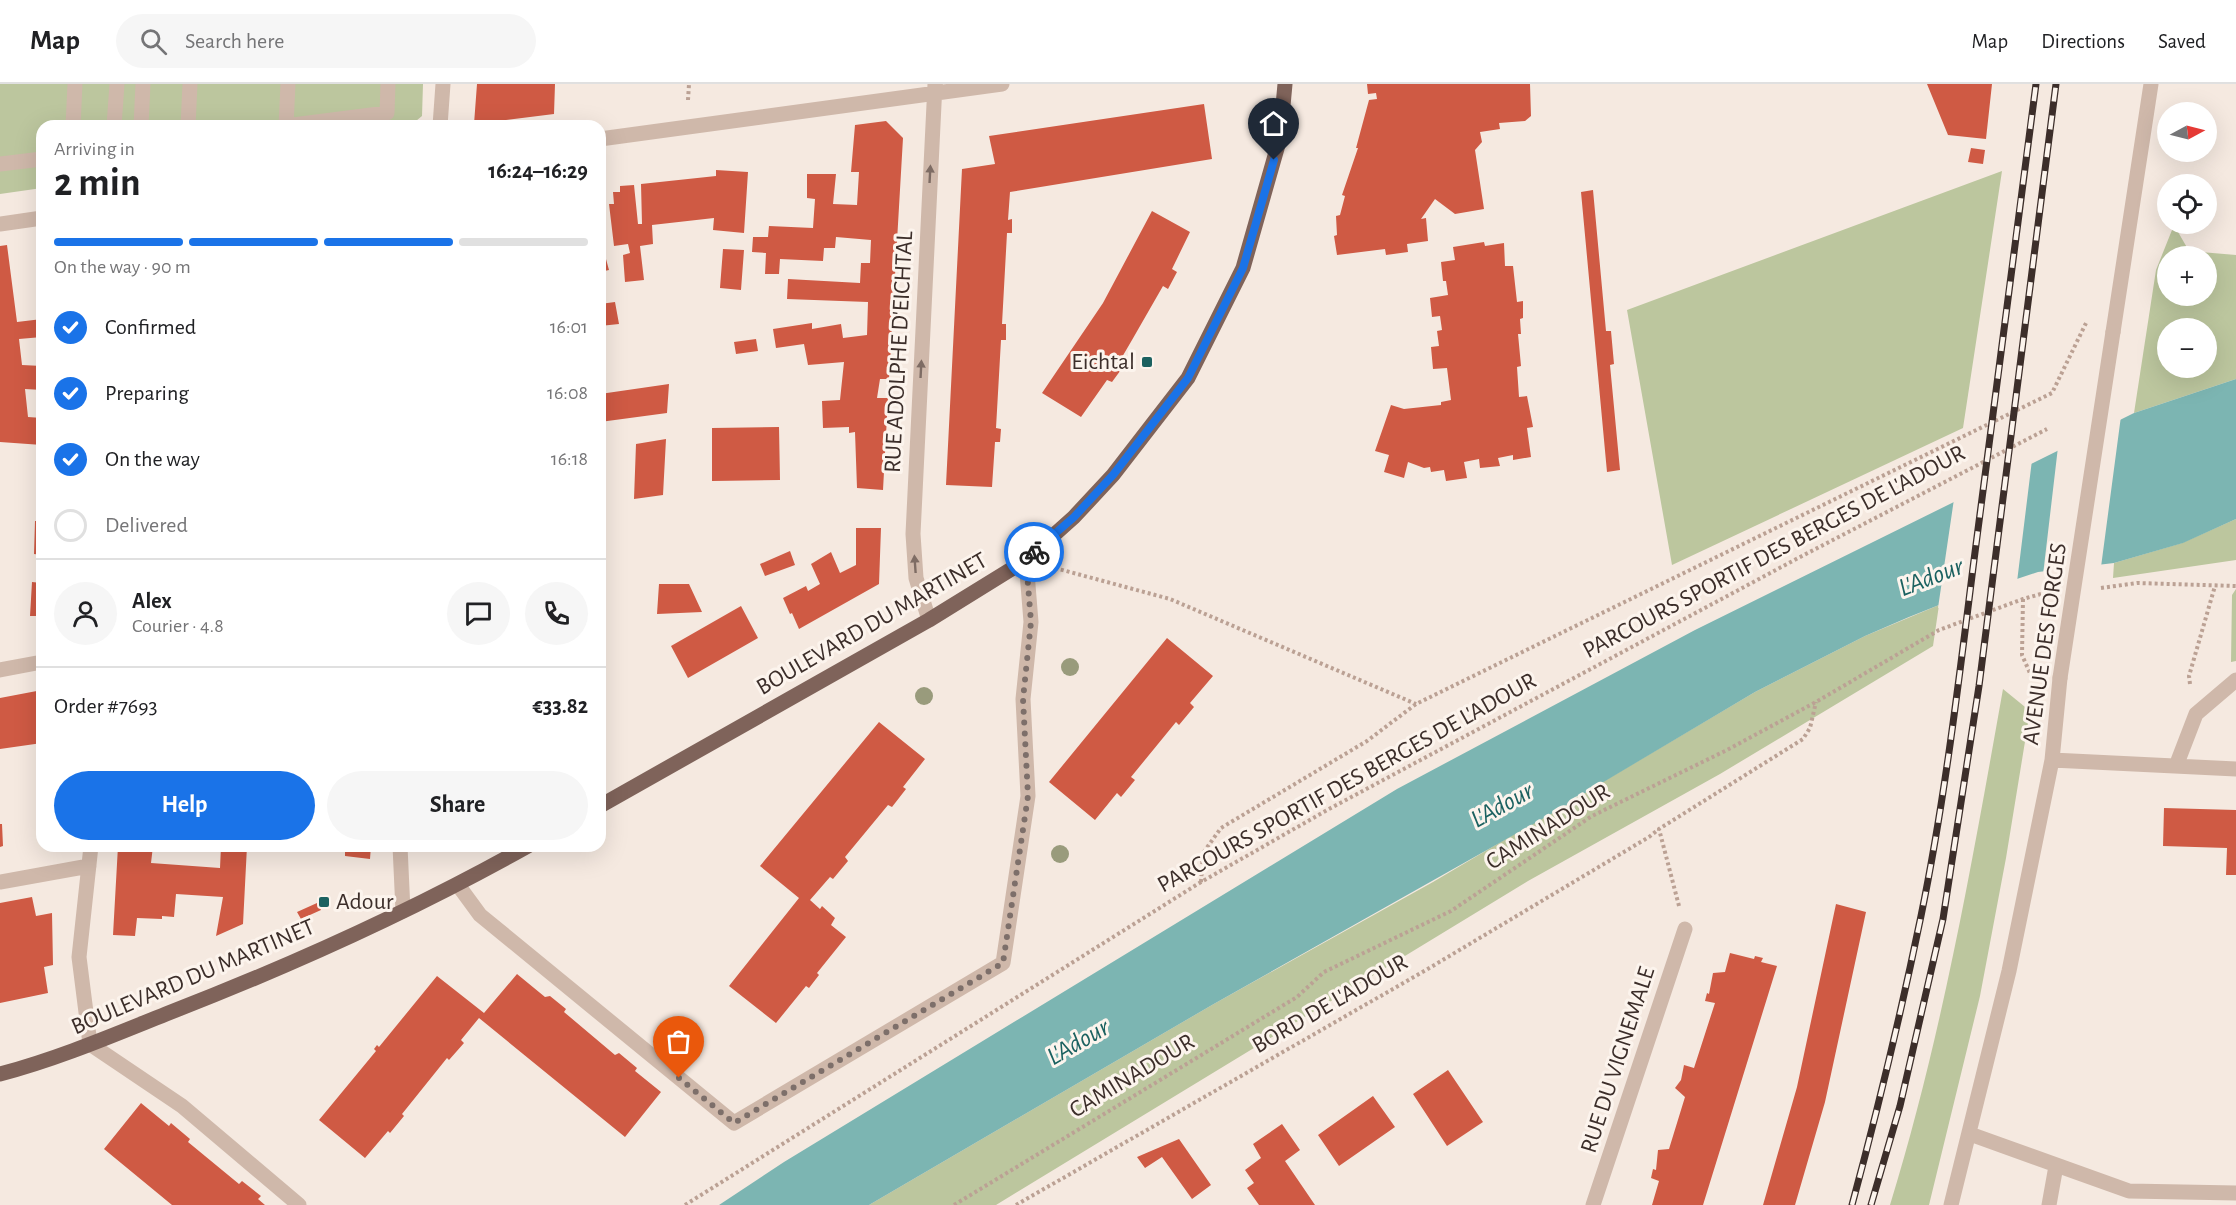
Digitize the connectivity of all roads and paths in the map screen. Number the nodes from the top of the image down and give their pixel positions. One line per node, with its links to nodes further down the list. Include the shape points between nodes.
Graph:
1 (75, 84): 12 (street)
2 (117, 84): 13 (street)
3 (143, 84): 14 (street)
4 (190, 84): 15 (street)
5 (288, 84): 16 (street)
6 (388, 84): 17 (street, via 387,112)
7 (443, 84): 18 (street)
8 (1002, 84): 11 (street)
9 (1285, 84): 26 (main road, BOULEVARD DU MARTINET, via 1280,138 1243,268 1188,378 1113,475)
10 (2151, 84): 24 (street, AVENUE DES FORGES)
11 (934, 89): 19 (street); 32 (street, RUE ADOLPHE D'EICHTAL, one-way to 11, via 916,578 913,534)
12 (73, 120)
13 (114, 120)
14 (141, 120)
15 (188, 120)
16 (285, 120)
17 (329, 120)
18 (440, 120)
19 (606, 138)
20 (36, 160): 21 (street)
21 (0, 164)
22 (36, 219): 23 (street)
23 (0, 224)
24 (2114, 328): 37 (path, via 2086,321 2052,393); 38 (street, AVENUE DES FORGES, bridge)
25 (2047, 429): 50 (path, PARCOURS SPORTIF DES BERGES DE L'ADOUR, via 1329,809)
26 (1026, 560): 32 (main road, BOULEVARD DU MARTINET); 37 (path, via 1170,599); 51 (street, via 1031,622 1023,699 1028,796 1003,963 734,1123 480,915)
27 (2215, 586): 28 (path); 29 (path, via 2137,583); 39 (path, via 2189,676)
28 (2236, 586)
29 (2097, 588)
30 (2054, 591): 31 (path, CAMINADOUR)
31 (2023, 599): 36 (path, CAMINADOUR, via 1939,630); 38 (path, via 2022,655 2039,693)
32 (929, 620): 43 (main road, BOULEVARD DU MARTINET)
33 (36, 663): 34 (street)
34 (0, 669)
35 (2236, 680): 39 (street)
36 (1816, 702): 44 (path, BORD DE L'ADOUR, via 1803,739); 61 (path, CAMINADOUR, via 1592,816 1451,911 1324,972 1297,997)
37 (1416, 704): 50 (path, via 1367,741 1221,828 1203,853)
38 (2056, 711): 40 (street, AVENUE DES FORGES)
39 (2196, 714): 41 (street)
40 (2052, 760): 41 (street); 56 (street, AVENUE DES FORGES, via 2009,971)
41 (2176, 766): 42 (street)
42 (2236, 769)
43 (606, 803)
44 (1659, 829): 53 (path); 62 (path, BORD DE L'ADOUR, via 1426,970)
45 (90, 852): 48 (street)
46 (399, 852): 52 (street)
47 (517, 852): 51 (main road, BOULEVARD DU MARTINET)
48 (89, 866): 49 (street); 54 (street, via 79,957)
49 (0, 882)
50 (1201, 882): 60 (path, PARCOURS SPORTIF DES BERGES DE L'ADOUR)
51 (458, 885): 52 (main road, BOULEVARD DU MARTINET)
52 (403, 911): 54 (main road, BOULEVARD DU MARTINET, via 248,982)
53 (1685, 929): 63 (street, RUE DU VIGNEMALE)
54 (90, 1044): 55 (main road, BOULEVARD DU MARTINET); 59 (street, via 182,1106)
55 (0, 1074)
56 (1970, 1134): 57 (street); 64 (street, AVENUE DES FORGES)
57 (2056, 1166): 58 (street, via 2129,1191); 65 (street)
58 (2236, 1193)
59 (299, 1205)
60 (685, 1205)
61 (954, 1205)
62 (1016, 1205)
63 (1593, 1205)
64 (1951, 1205)
65 (2049, 1205)

